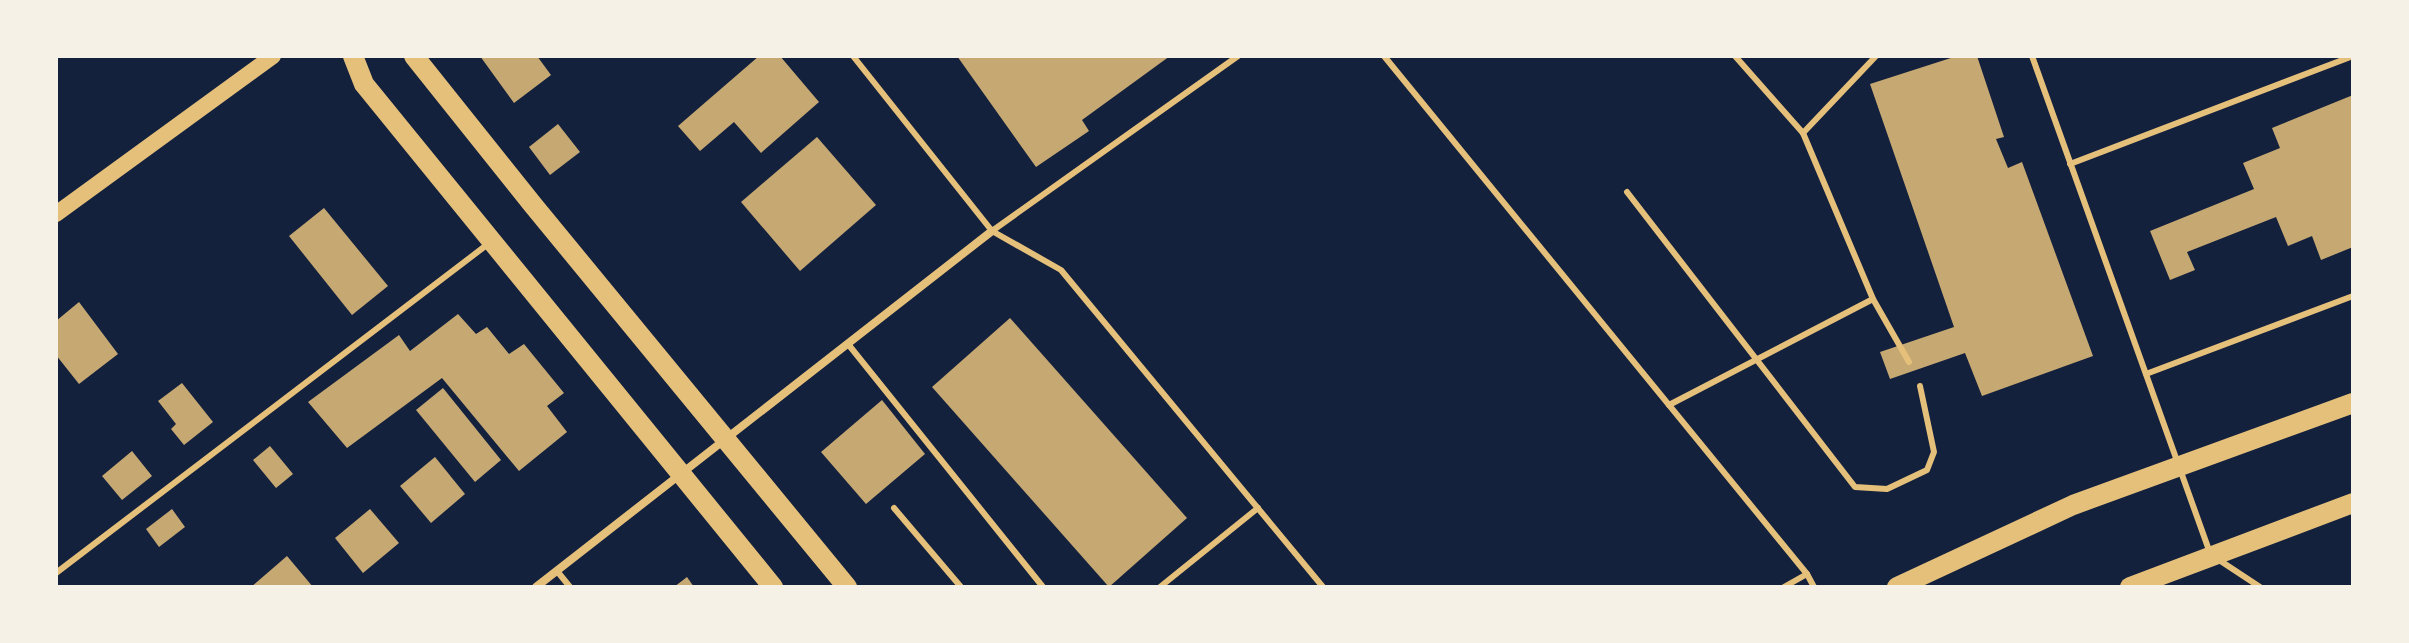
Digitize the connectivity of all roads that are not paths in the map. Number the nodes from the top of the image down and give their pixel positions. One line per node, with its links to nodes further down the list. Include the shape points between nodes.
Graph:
1 (273, 56): 14 (main road)
2 (353, 56): 16 (main road, via 364,84)
3 (414, 56): 26 (main road)
4 (853, 56): 15 (lane)
5 (1238, 56): 15 (lane)
6 (1384, 56): 25 (lane)
7 (1735, 56): 11 (lane)
8 (1876, 56): 11 (lane)
9 (2032, 56): 12 (lane)
10 (2353, 56): 12 (lane)
11 (1803, 133): 18 (lane)
12 (2070, 164): 22 (lane)
13 (1627, 192): 20 (lane)
14 (56, 214)
15 (992, 231): 19 (street); 31 (lane, via 1061,270)
16 (491, 242): 28 (main road); 34 (lane)
17 (2353, 296): 22 (lane)
18 (1873, 299): 20 (lane); 21 (lane)
19 (848, 344): 26 (street); 42 (lane)
20 (1756, 359): 23 (lane, via 1855,487 1887,489 1927,470 1934,452); 25 (lane)
21 (1909, 362)
22 (2146, 374): 27 (lane)
23 (1920, 386)
24 (2353, 403): 27 (main road)
25 (1669, 405): 35 (lane)
26 (725, 438): 28 (street); 40 (main road)
27 (2179, 467): 32 (lane); 46 (main road, via 2073,505)
28 (681, 472): 33 (street); 39 (main road)
29 (2353, 503): 32 (main road)
30 (894, 508): 41 (lane)
31 (1258, 508): 36 (lane); 43 (lane)
32 (2211, 555): 47 (main road); 48 (lane)
33 (557, 571): 37 (street); 38 (lane)
34 (56, 573)
35 (1807, 574): 44 (lane); 45 (lane)
36 (1321, 586)
37 (536, 587)
38 (570, 587)
39 (773, 587)
40 (847, 587)
41 (961, 587)
42 (1043, 587)
43 (1160, 587)
44 (1784, 587)
45 (1814, 587)
46 (1897, 587)
47 (2130, 587)
48 (2260, 587)

